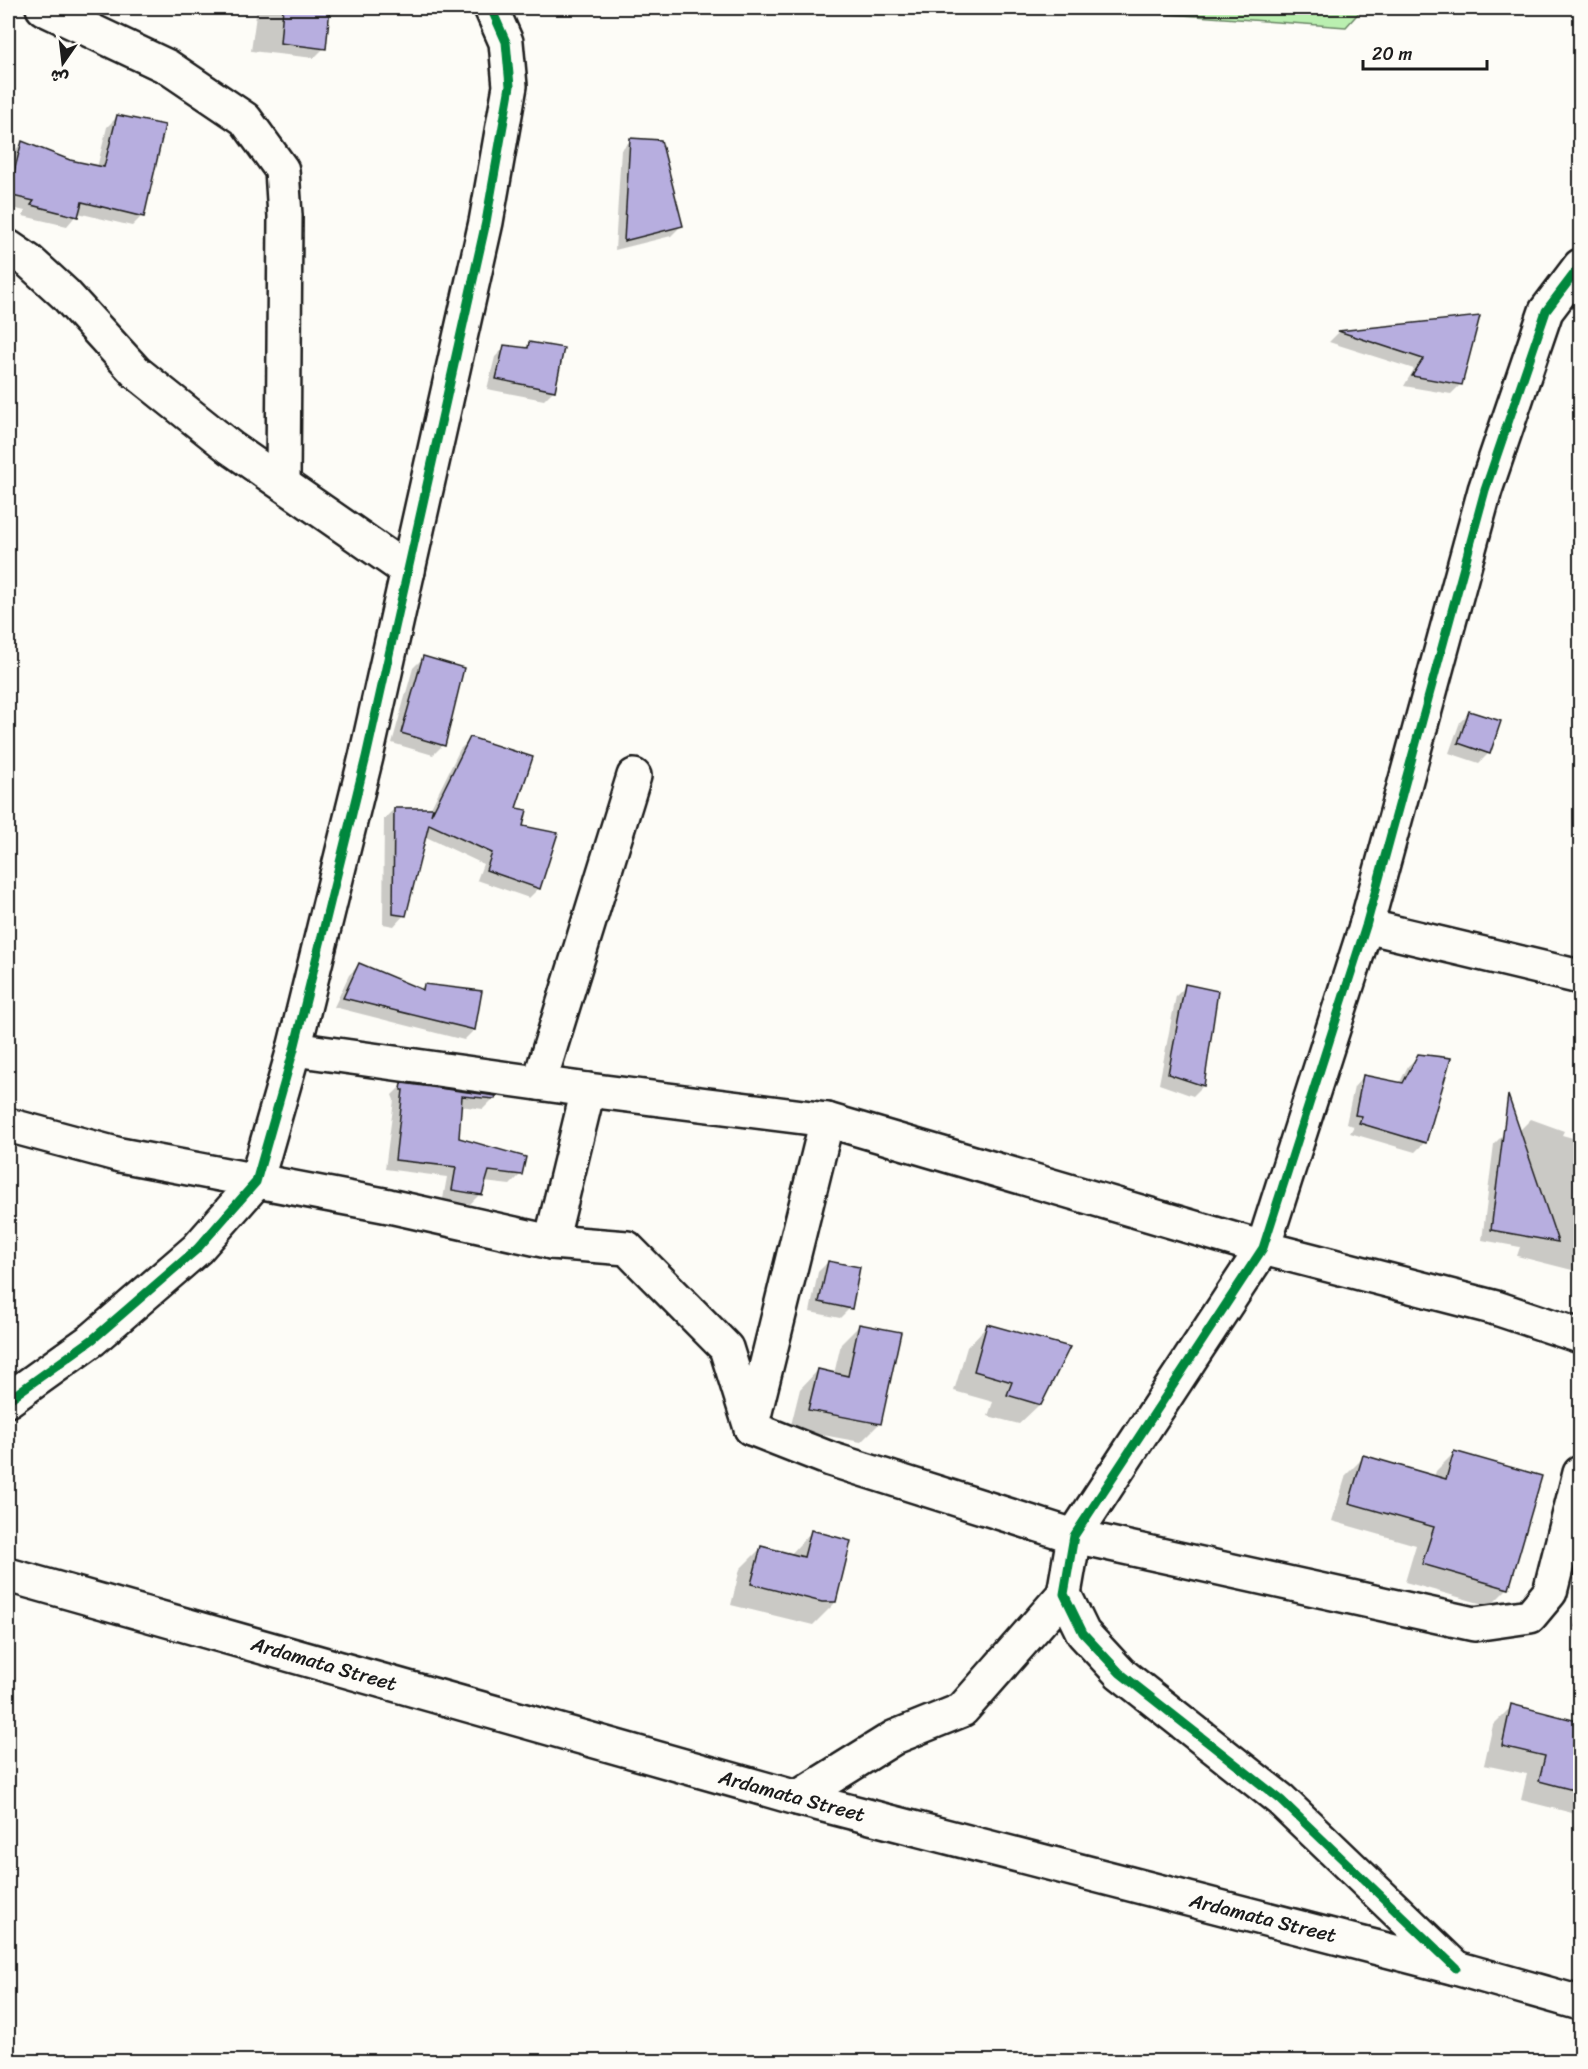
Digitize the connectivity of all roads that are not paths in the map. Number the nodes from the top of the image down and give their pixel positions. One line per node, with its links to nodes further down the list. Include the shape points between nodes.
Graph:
1 (43, 8): 5 (street, via 168,67 245,119 282,170)
2 (491, 8): 6 (street, via 506,42 510,86 486,222)
3 (8, 247): 5 (street, via 65,294 136,372 231,448)
4 (1581, 266): 8 (street, via 1546,310 1485,490)
5 (283, 481): 6 (street)
6 (408, 570): 10 (street)
7 (634, 776): 11 (street)
8 (1366, 926): 9 (street); 17 (street)
9 (1581, 977)
10 (294, 1049): 11 (street); 15 (street)
11 (539, 1083): 12 (street)
12 (588, 1090): 13 (street); 16 (street)
13 (827, 1120): 17 (street); 20 (street)
14 (8, 1125): 15 (street, via 120,1155)
15 (256, 1182): 16 (street); 19 (street, via 188,1257 93,1339)
16 (551, 1242): 20 (street, via 627,1248 726,1348)
17 (1263, 1248): 18 (street, via 1496,1308); 22 (street)
18 (1581, 1336)
19 (8, 1400)
20 (751, 1428): 22 (street, via 830,1459)
21 (1581, 1473): 22 (street, via 1550,1592 1530,1616 1474,1624)
22 (1074, 1536): 24 (street)
23 (8, 1575): 25 (street, Ardamata Street)
24 (1064, 1594): 25 (street, via 962,1710 895,1737); 26 (street, via 1083,1633 1120,1673 1281,1800)
25 (797, 1798): 26 (street, Ardamata Street)
26 (1456, 1968): 27 (street, Ardamata Street)
27 (1581, 2004)

